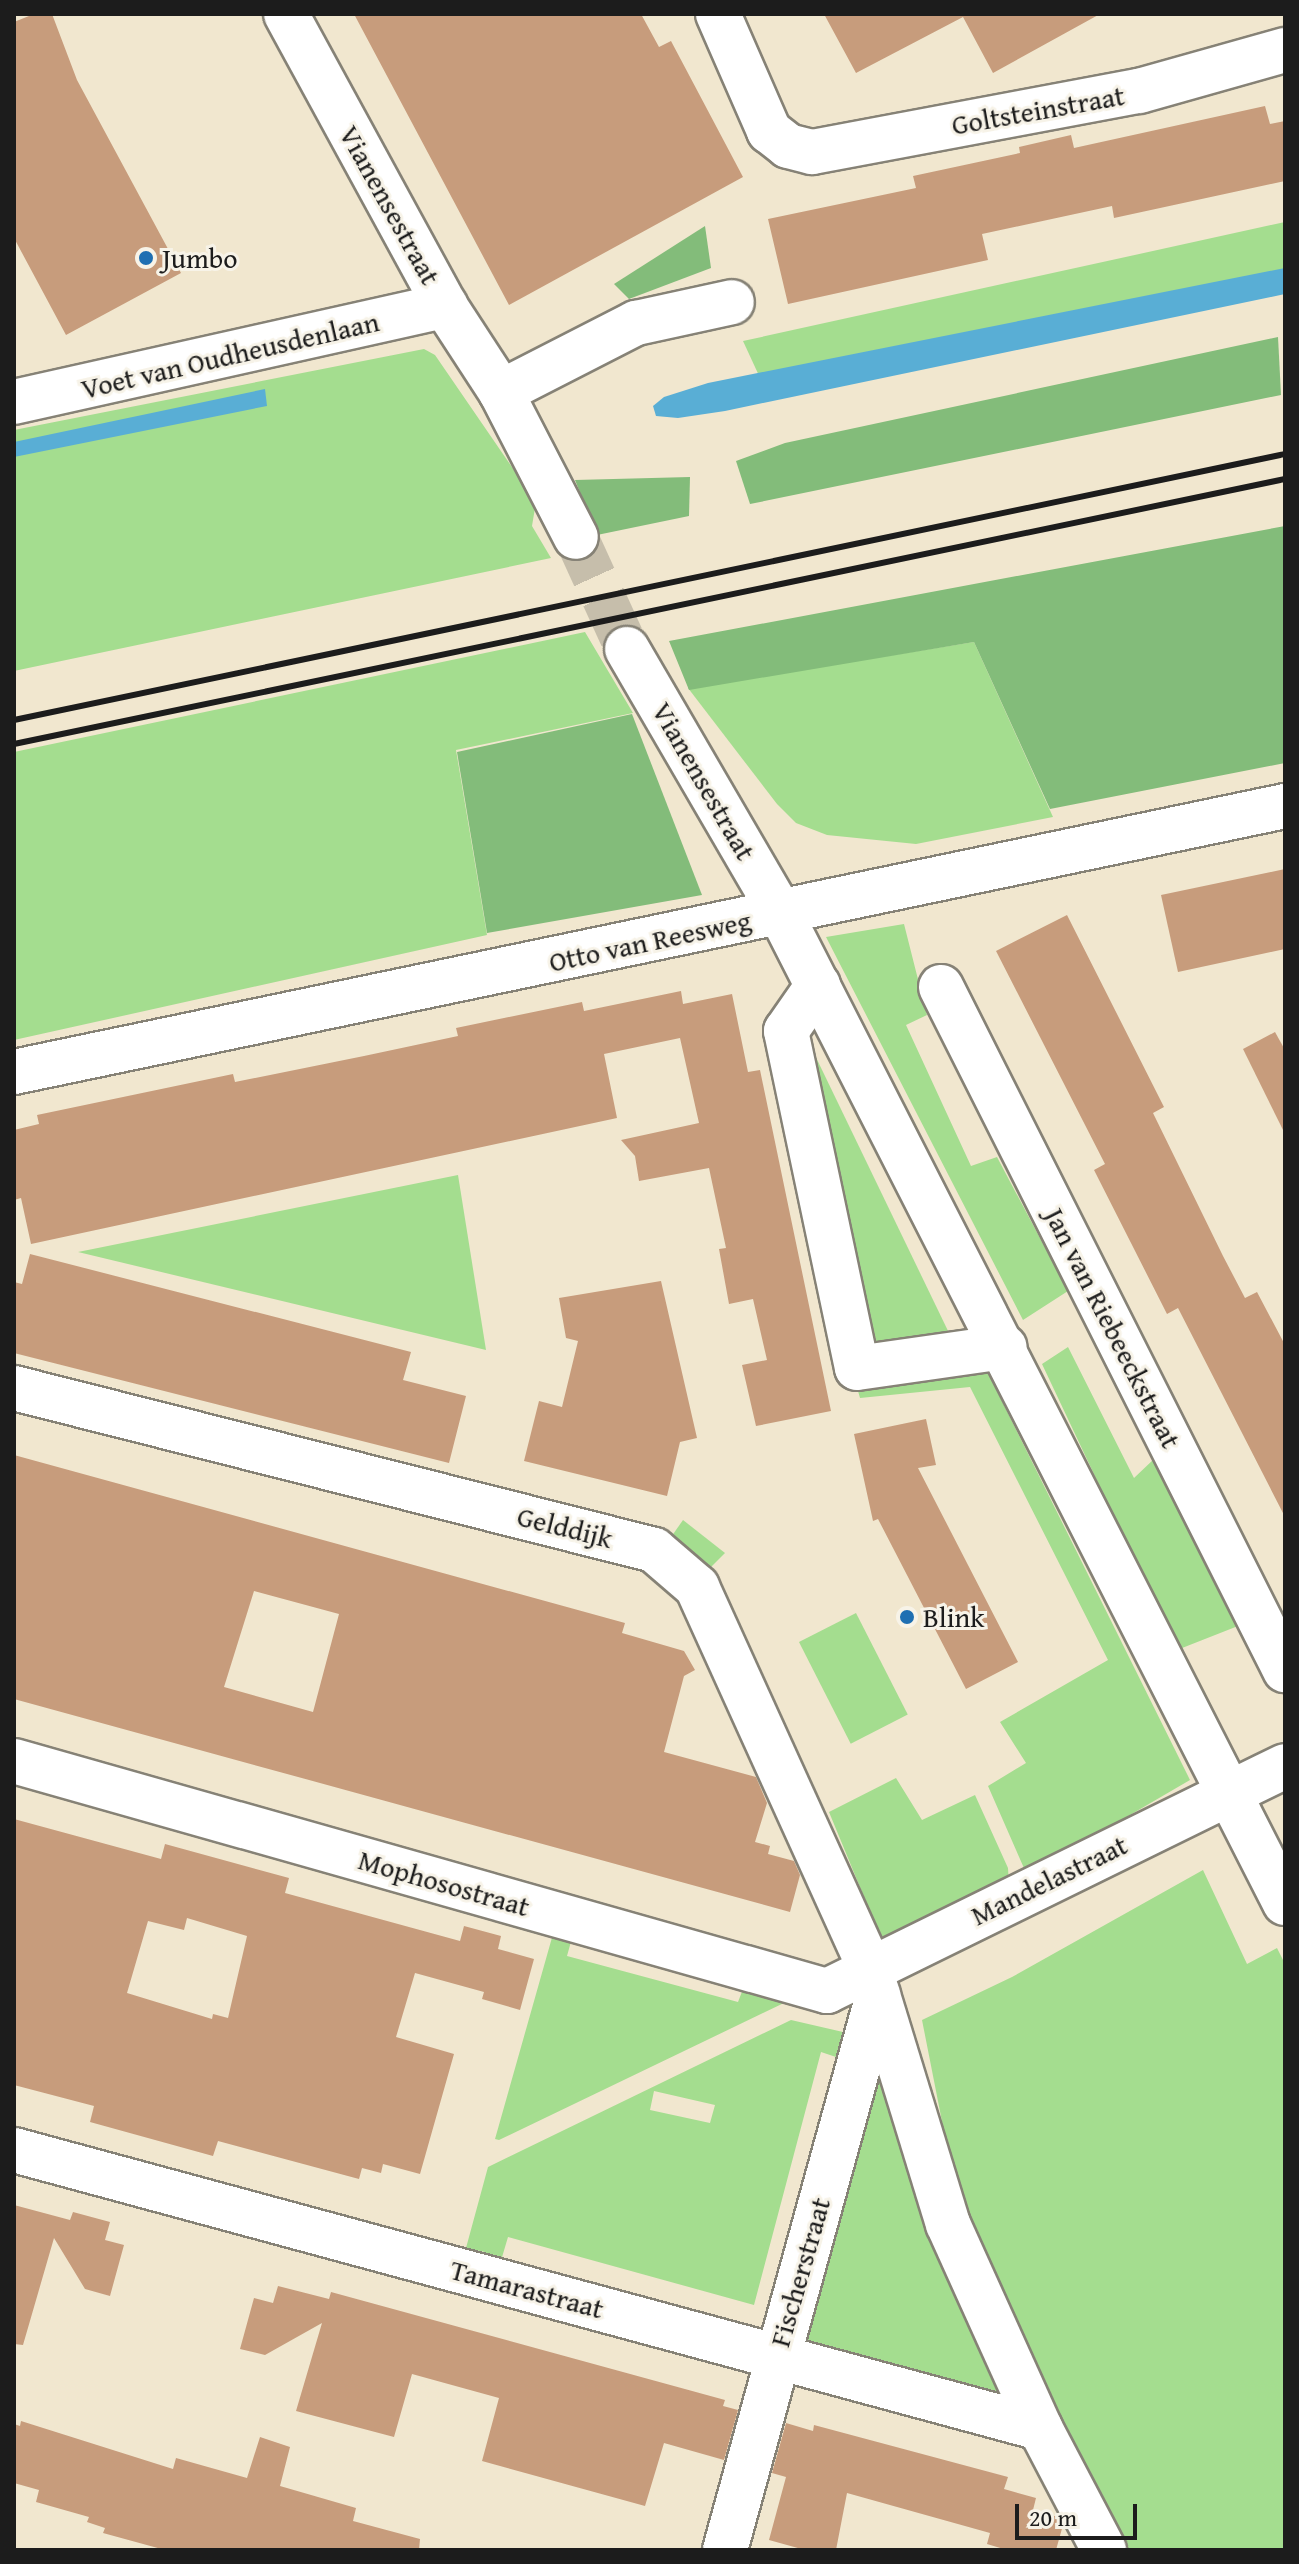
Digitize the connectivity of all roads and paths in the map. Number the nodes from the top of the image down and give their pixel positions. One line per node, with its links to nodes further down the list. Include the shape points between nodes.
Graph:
1 (286, 14): 5 (street, Vianensestraat)
2 (718, 14): 3 (street, Goltsteinstraat, via 769,131 788,146 812,152 1139,91)
3 (1285, 50)
4 (732, 302): 6 (street, via 636,323)
5 (445, 306): 6 (street, Vianensestraat); 7 (street, Voet van Oudheusdenlaan)
6 (501, 392): 8 (street, Vianensestraat)
7 (14, 402)
8 (576, 537)
9 (627, 649): 11 (street, Vianensestraat)
10 (1285, 806): 11 (street, Otto van Reesweg)
11 (781, 914): 12 (street); 14 (street, Otto van Reesweg)
12 (818, 985): 15 (street); 15 (street, via 786,1031 857,1368)
13 (941, 987): 17 (street, Jan van Riebeeckstraat)
14 (14, 1072)
15 (1005, 1347): 20 (street)
16 (14, 1388): 22 (street, Gelddijk, via 654,1550 697,1587)
17 (1285, 1670)
18 (14, 1761): 22 (street, Mophosostraat, via 827,1991)
19 (1285, 1766): 20 (street, Mandelastraat)
20 (1227, 1791): 21 (street); 22 (street, Mandelastraat)
21 (1285, 1903)
22 (874, 1982): 24 (street, Fischerstraat); 25 (street, Gelddijk, via 948,2224)
23 (14, 2150): 24 (street, Tamarastraat)
24 (777, 2355): 25 (street, Tamarastraat); 26 (street, Fischerstraat)
25 (1040, 2428): 27 (street, Gelddijk)
26 (725, 2550)
27 (1104, 2550)

